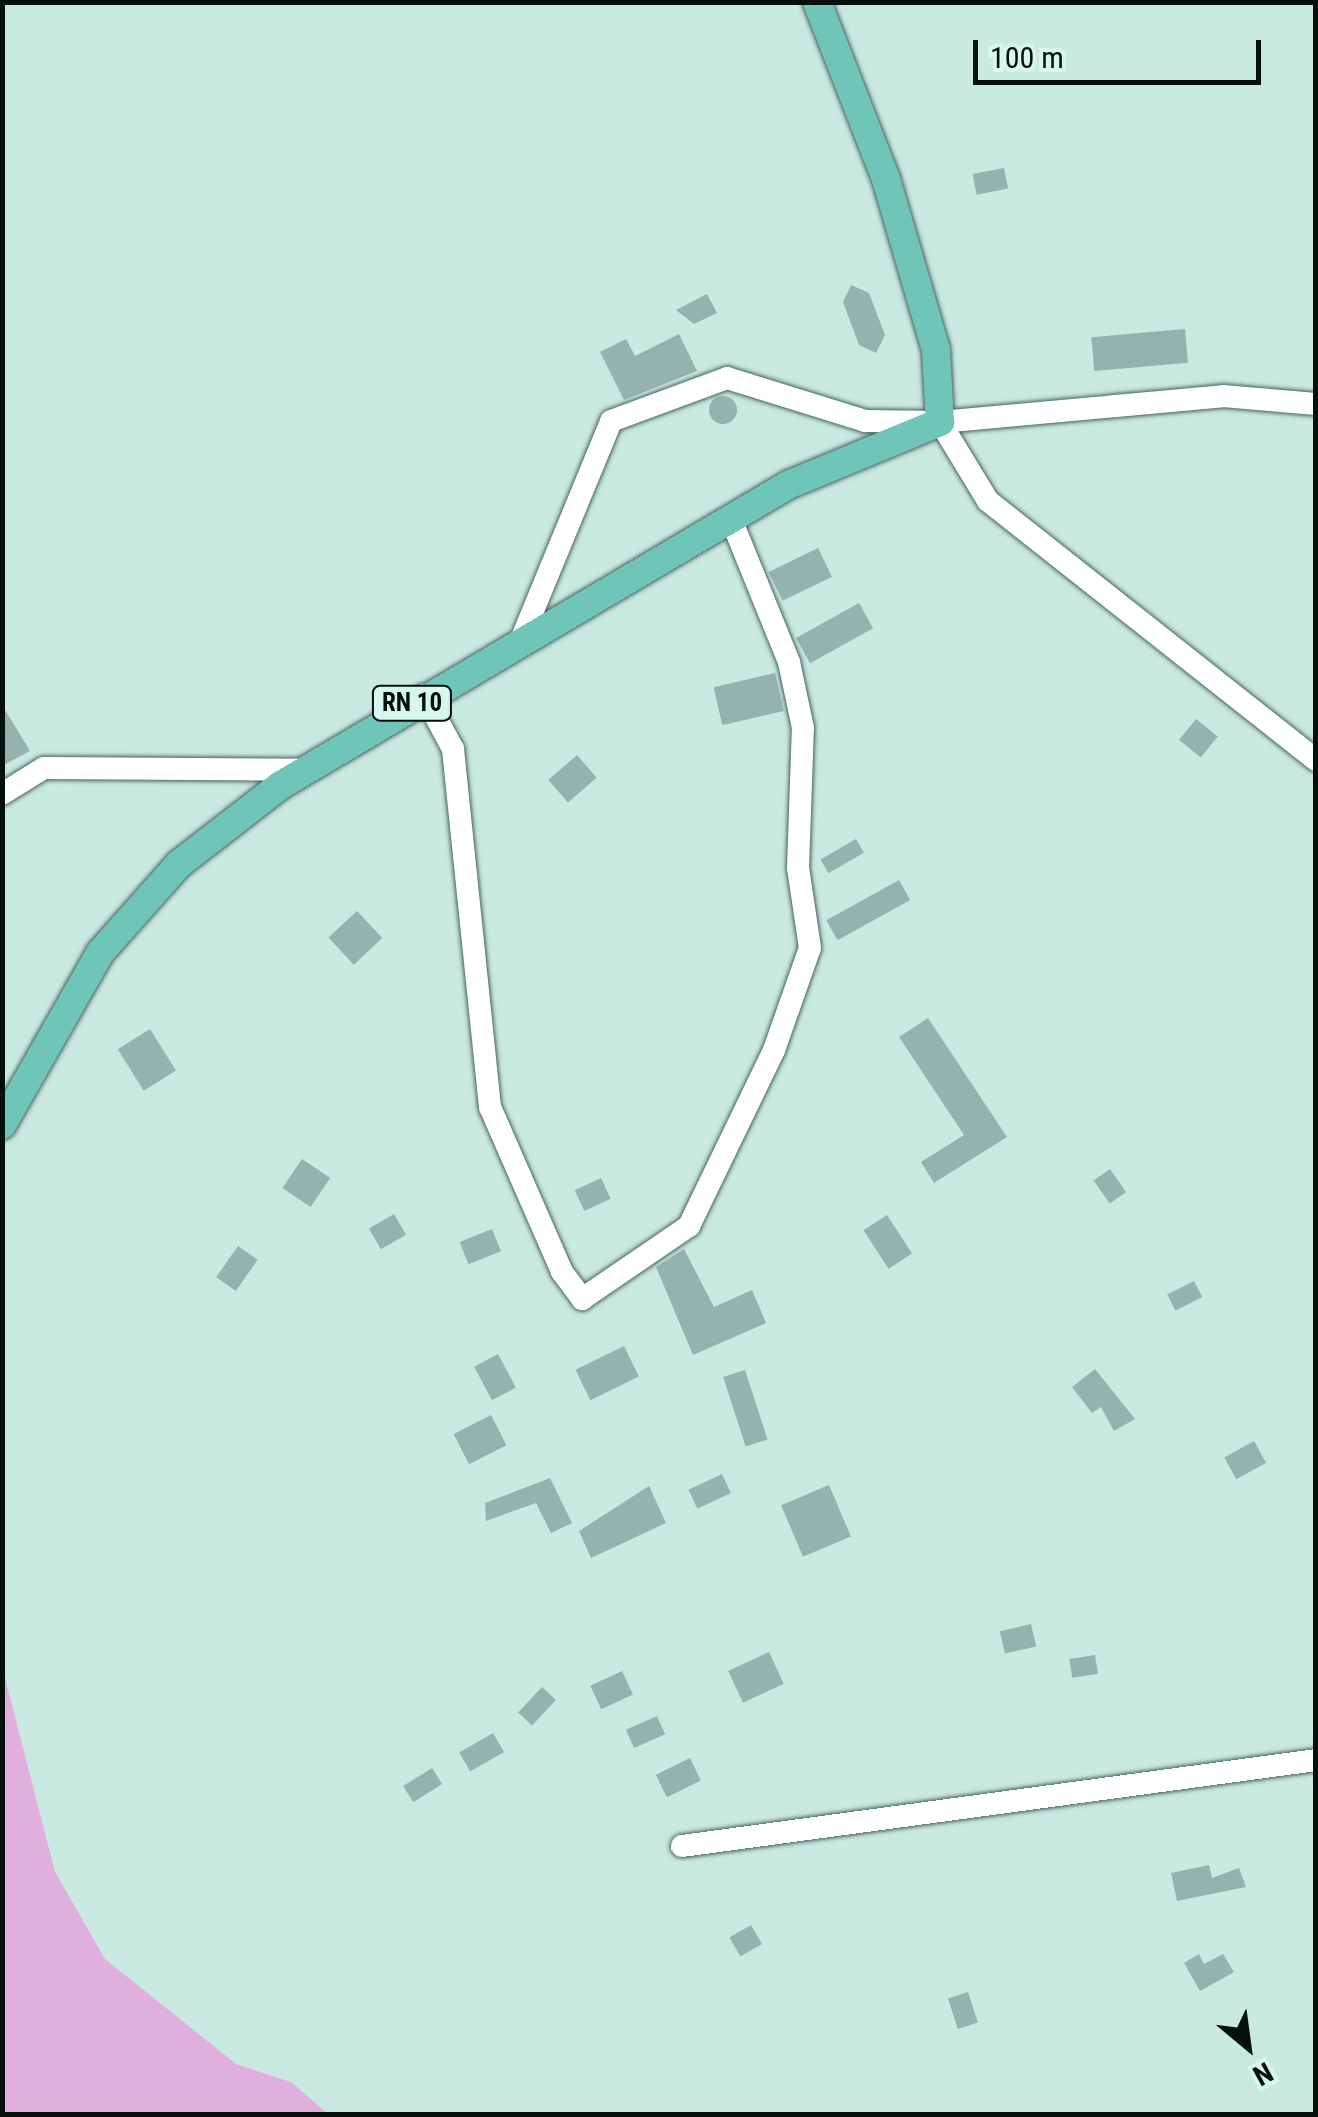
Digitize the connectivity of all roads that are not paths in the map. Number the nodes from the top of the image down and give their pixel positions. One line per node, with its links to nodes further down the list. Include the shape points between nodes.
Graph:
1 (817, 2): 3 (main road, via 886,178 936,350)
2 (1316, 404): 3 (street, via 1222,396)
3 (940, 422): 4 (main road, RN 10, via 868,448); 5 (street, via 865,421 727,378 610,421); 7 (street, via 988,501)
4 (730, 517): 5 (main road, RN 10); 6 (street, via 789,662 803,728 798,868 810,948 774,1050 689,1226 582,1299 554,1256 490,1106 453,749)
5 (523, 635): 6 (main road, RN 10)
6 (424, 695): 8 (main road, RN 10)
7 (1316, 760)
8 (305, 770): 9 (street, via 44,768); 10 (main road, RN 10, via 178,864 100,952)
9 (2, 794)
10 (11, 1092): 11 (main road, RN 10)
11 (2, 1124)
12 (1316, 1760): 13 (street)
13 (682, 1846)

